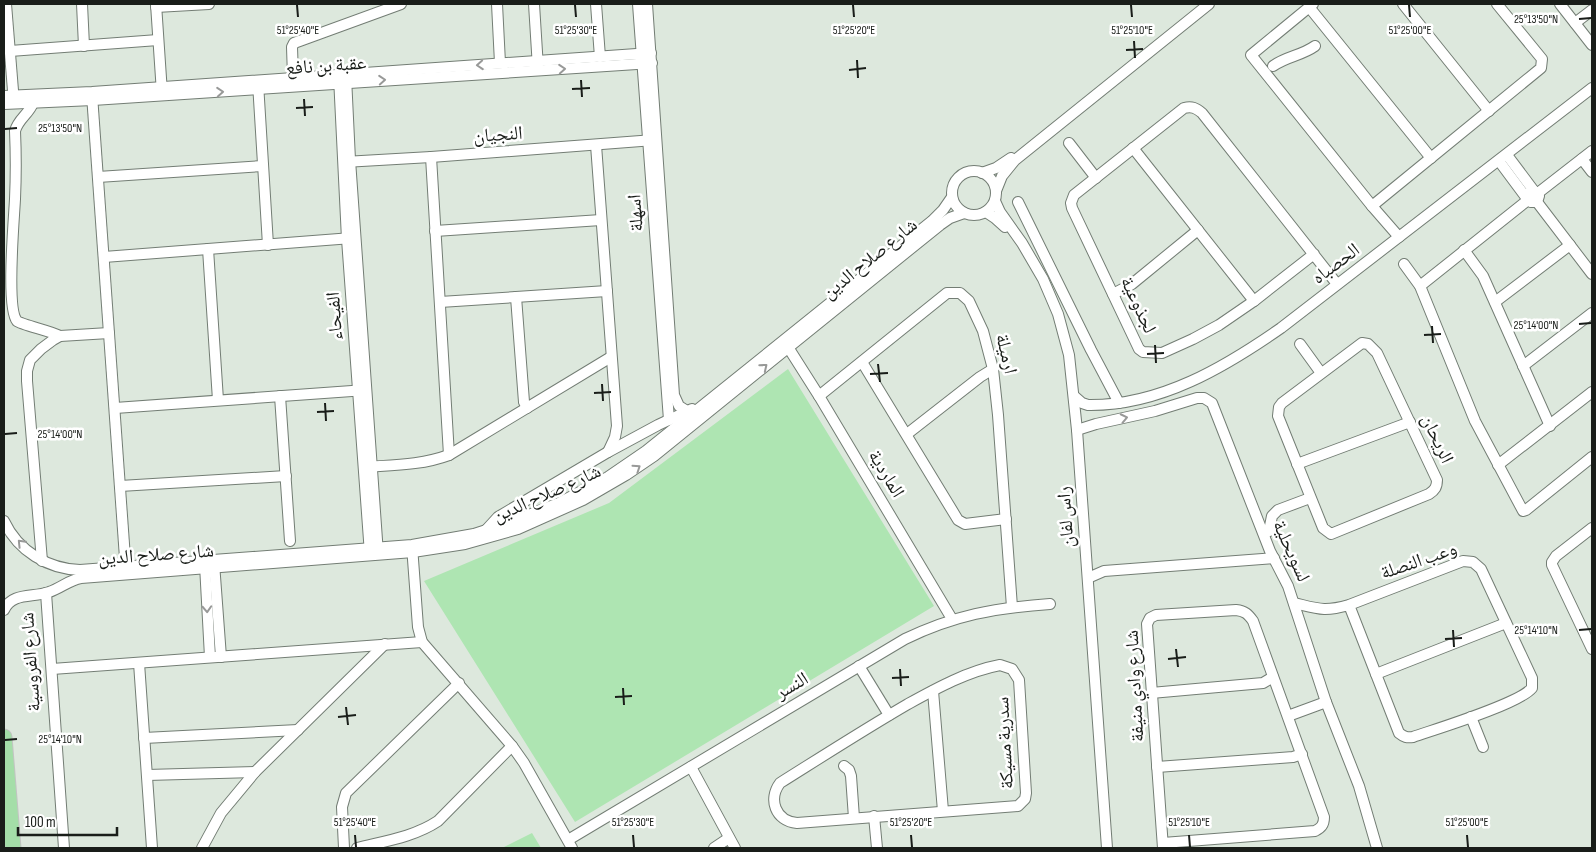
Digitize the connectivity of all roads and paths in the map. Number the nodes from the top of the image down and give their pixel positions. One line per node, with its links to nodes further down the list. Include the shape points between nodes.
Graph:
1 (6, 4): 23 (street)
2 (82, 4): 21 (street)
3 (209, 4): 15 (street)
4 (401, 4): 29 (street, via 294,43)
5 (497, 4): 26 (street)
6 (534, 4): 27 (street)
7 (596, 4): 24 (street)
8 (638, 4): 25 (street, اسهلة)
9 (647, 4): 25 (street, اسهلة)
10 (1200, 4): 51 (street, via 1002,165)
11 (1209, 4): 54 (street, via 1015,160 1002,176)
12 (1404, 4): 38 (street)
13 (1498, 4): 38 (street, via 1542,63 1538,71)
14 (1560, 4): 18 (street)
15 (156, 5): 19 (street)
16 (1311, 5): 28 (street, via 1251,55); 45 (street)
17 (1592, 10): 18 (street)
18 (1575, 23): 20 (street)
19 (158, 40): 21 (street); 33 (street)
20 (1592, 45)
21 (84, 46): 23 (street)
22 (1316, 46): 28 (street, via 1284,58)
23 (10, 51): 36 (street)
24 (600, 57): 25 (street, عقبة بن نافع); 27 (street, عقبة بن نافع)
25 (647, 58): 27 (street, عقبة بن نافع, one-way to 25); 39 (street, اسهلة)
26 (500, 63): 27 (street, عقبة بن نافع); 30 (street, عقبة بن نافع, one-way to 30)
27 (538, 66): 30 (street, عقبة بن نافع, one-way to 27)
28 (1269, 69): 58 (street)
29 (293, 77): 30 (street, عقبة بن نافع); 31 (street, عقبة بن نافع)
30 (343, 78): 31 (street, عقبة بن نافع); 48 (street, الفيحاء)
31 (258, 84): 33 (street, عقبة بن نافع); 49 (street)
32 (1592, 88): 46 (street, الحصباه)
33 (162, 91): 34 (street, عقبة بن نافع)
34 (92, 96): 35 (street, عقبة بن نافع); 52 (street)
35 (61, 98): 36 (street, عقبة بن نافع); 37 (street, عقبة بن نافع)
36 (9, 100): 37 (street, عقبة بن نافع)
37 (33, 103): 84 (street, via 15,131 13,310 22,324)
38 (1489, 111): 45 (street)
39 (652, 140): 41 (street, النجيان); 102 (street, اسهلة, via 674,395 679,406); 103 (street, اسهلة)
40 (1069, 143): 53 (street)
41 (596, 145): 44 (street, النجيان); 61 (street)
42 (1133, 148): 53 (street, لجذوعية); 62 (street); 70 (street, لجذوعية, via 1184,108 1197,108)
43 (1592, 151): 47 (street)
44 (431, 157): 48 (street, النجيان); 63 (street)
45 (1431, 158): 58 (street)
46 (1503, 158): 56 (street); 64 (street, الحصباه)
47 (1582, 159): 50 (street); 56 (street)
48 (347, 162): 65 (street, الفيحاء)
49 (263, 166): 52 (street); 66 (street)
50 (1592, 172)
51 (982, 173): 54 (street, via 992,180); 55 (street, via 974,171 961,175 953,186)
52 (98, 177): 71 (street)
53 (1096, 178): 77 (street, لجذوعية, via 1074,195 1071,203)
54 (996, 196): 59 (street); 96 (street, راس لفان, via 1000,212 1032,259 1051,296 1065,334)
55 (952, 197): 60 (street, via 956,207); 85 (street, شارع صلاح الدين, via 932,221)
56 (1533, 197): 67 (street); 69 (street)
57 (1018, 202): 98 (street)
58 (1372, 206): 64 (street)
59 (986, 212): 60 (street, via 973,216); 189 (street, راس لفان, via 1000,221 1038,280 1064,357 1077,494)
60 (964, 213): 85 (street, شارع صلاح الدين, via 940,225)
61 (601, 220): 63 (street); 76 (street)
62 (1198, 230): 77 (street, via 1132,284); 79 (street)
63 (435, 231): 80 (street)
64 (1400, 237): 74 (street, الحصباه)
65 (351, 238): 66 (street); 92 (street, الفيحاء)
66 (268, 245): 68 (street)
67 (1570, 245): 73 (street); 81 (street)
68 (208, 249): 71 (street); 97 (street)
69 (1464, 250): 75 (street); 81 (street, via 1483,276)
70 (1314, 254): 74 (street, لجذوعية); 79 (street, لجذوعية)
71 (104, 256): 83 (street)
72 (1404, 264): 75 (street)
73 (1592, 274)
74 (1337, 284): 98 (street, الحصباه, via 1253,348 1222,366 1172,389)
75 (1420, 286): 116 (street, via 1475,421)
76 (606, 291): 78 (street); 87 (street)
77 (1113, 294): 79 (street, لجذوعية, via 1140,349 1155,354 1193,340)
78 (516, 297): 80 (street); 101 (street)
79 (1254, 301)
80 (440, 302): 113 (street)
81 (1495, 302): 89 (street)
82 (1592, 313): 89 (street)
83 (109, 333): 84 (street); 100 (street)
84 (60, 336): 130 (street, via 35,354 27,371)
85 (786, 344): 95 (street, الماردية); 99 (street, شارع صلاح الدين); 112 (street, شارع صلاح الدين, one-way to 85)
86 (1300, 344): 91 (street)
87 (611, 357): 101 (street); 106 (street)
88 (862, 362): 90 (street, ارميلة, via 947,293 954,292 965,296 974,309); 95 (street, ارميلة); 109 (street)
89 (1524, 366): 107 (street)
90 (993, 369): 109 (street); 121 (street, ارميلة)
91 (1321, 373): 104 (street, الريحان, via 1357,346 1368,344 1377,354); 115 (street, الريحان, via 1279,406 1278,416)
92 (362, 390): 94 (street); 117 (street, الفيحاء)
93 (1592, 392): 107 (street)
94 (280, 396): 97 (street); 118 (street)
95 (819, 396): 144 (street, الماردية)
96 (1076, 399): 98 (street, الحصباه, via 1088,405); 108 (street, راس لفان)
97 (218, 400): 100 (street)
98 (1119, 403)
99 (702, 406): 102 (street, شارع صلاح الدين); 112 (street, شارع صلاح الدين)
100 (115, 408): 119 (street)
101 (527, 408): 113 (street)
102 (688, 412): 103 (street, شارع صلاح الدين)
103 (669, 420): 105 (street, شارع صلاح الدين)
104 (1410, 422): 115 (street); 120 (street, الريحان, via 1437,480 1435,490 1331,534 1323,528)
105 (658, 425): 110 (street, شارع صلاح الدين); 112 (street, via 648,442)
106 (617, 426): 110 (street, via 623,434); 111 (street)
107 (1550, 426): 116 (street)
108 (1080, 429): 124 (street, لسويحلية, one-way to 124, via 1201,397 1207,399 1212,403); 132 (street, راس لفان)
109 (907, 434): 121 (street, via 958,520 971,524)
110 (633, 438): 111 (street, شارع صلاح الدين)
111 (608, 452): 125 (street, شارع صلاح الدين, via 498,518)
112 (650, 454): 125 (street, شارع صلاح الدين, via 559,503)
113 (449, 455): 117 (street, via 425,462)
114 (1592, 458): 116 (street, via 1523,511)
115 (1297, 464): 120 (street, الريحان)
116 (1498, 466)
117 (367, 467): 128 (street, الفيحاء)
118 (286, 476): 119 (street); 126 (street)
119 (120, 486): 134 (street)
120 (1310, 498): 124 (street, via 1278,510 1272,516 1269,531)
121 (1006, 520): 142 (street, ارميلة)
122 (4, 521): 130 (street, شارع صلاح الدين, one-way to 122, via 27,550)
123 (1592, 528): 148 (street, via 1556,556 1552,565)
124 (1264, 534): 129 (street, لسويحلية)
125 (486, 535): 127 (street, شارع صلاح الدين)
126 (290, 541)
127 (413, 549): 128 (street, شارع صلاح الدين); 146 (street, via 418,627)
128 (374, 551): 131 (street, شارع صلاح الدين)
129 (1274, 558): 135 (street); 139 (street, لسويحلية)
130 (42, 561): 133 (street, شارع صلاح الدين)
131 (210, 565): 134 (street, شارع صلاح الدين); 149 (street); 150 (street, one-way to 150)
132 (1087, 567): 135 (street); 136 (street, راس لفان)
133 (70, 569): 134 (street, شارع صلاح الدين); 137 (street)
134 (126, 571): 137 (street, شارع صلاح الدين)
135 (1104, 572): 136 (street)
136 (1088, 578): 190 (street, راس لفان)
137 (72, 580): 138 (street, شارع صلاح الدين)
138 (46, 593): 143 (street, شارع صلاح الدين, via 12,600); 153 (street, شارع الفروسية)
139 (1294, 603): 141 (street, وعب النصلة, via 1326,610); 159 (street, لسويحلية)
140 (1050, 604): 142 (street, النسر)
141 (1349, 605): 145 (street, وعب النصلة, via 1468,561 1481,569); 154 (street, وعب النصلة)
142 (1012, 607): 144 (street, النسر)
143 (4, 610)
144 (952, 619): 152 (street, النسر, via 905,639)
145 (1506, 623): 154 (street); 162 (street, وعب النصلة, via 1532,678 1532,688 1522,696)
146 (422, 642): 147 (street); 156 (street)
147 (385, 644): 149 (street); 163 (street)
148 (1592, 649)
149 (221, 656): 150 (street)
150 (210, 657): 151 (street)
151 (139, 663): 153 (street); 165 (street)
152 (859, 666): 160 (street); 170 (street, النسر)
153 (52, 669): 181 (street, شارع الفروسية)
154 (1376, 674): 162 (street, وعب النصلة, via 1403,736 1413,737)
155 (1273, 678): 158 (street, via 1263,683); 158 (street, شارع وادي منيفة, via 1248,614 1236,610 1156,615 1150,618 1146,630); 161 (street, شارع وادي منيفة)
156 (459, 683): 166 (street); 184 (street, via 346,793 342,807)
157 (933, 691): 160 (street, سدرية مسيكة); 174 (street); 174 (street, سدرية مسيكة, via 966,675 1000,665 1012,669 1019,680 1025,799 1018,806)
158 (1151, 693): 171 (street, شارع وادي منيفة)
159 (1326, 702): 161 (street); 191 (street, لسويحلية, via 1359,786)
160 (889, 715): 176 (street, سدرية مسيكة, via 780,783 775,790 774,802 779,814 790,822)
161 (1288, 716): 168 (street, شارع وادي منيفة)
162 (1471, 717): 167 (street)
163 (298, 730): 165 (street); 172 (street)
164 (4, 737): 180 (highway)
165 (144, 738): 173 (street)
166 (512, 746): 178 (street); 185 (street, via 438,821 426,829)
167 (1483, 747)
168 (1302, 754): 171 (street); 179 (street, شارع وادي منيفة, via 1324,817 1324,823 1315,832)
169 (844, 766): 176 (street, via 851,776)
170 (692, 767): 177 (street); 178 (street, النسر)
171 (1157, 767): 179 (street, شارع وادي منيفة)
172 (256, 772): 173 (street); 183 (street, via 221,813)
173 (147, 774): 182 (street)
174 (943, 811): 175 (street, سدرية مسيكة)
175 (874, 816): 176 (street, سدرية مسيكة); 188 (street)
176 (854, 818)
177 (729, 838): 186 (street); 187 (street)
178 (570, 844)
179 (1163, 845)
180 (12, 848)
181 (64, 848)
182 (152, 848)
183 (202, 848)
184 (344, 848)
185 (357, 848)
186 (714, 848)
187 (735, 848)
188 (877, 848)
189 (1100, 848)
190 (1107, 848)
191 (1377, 848)

